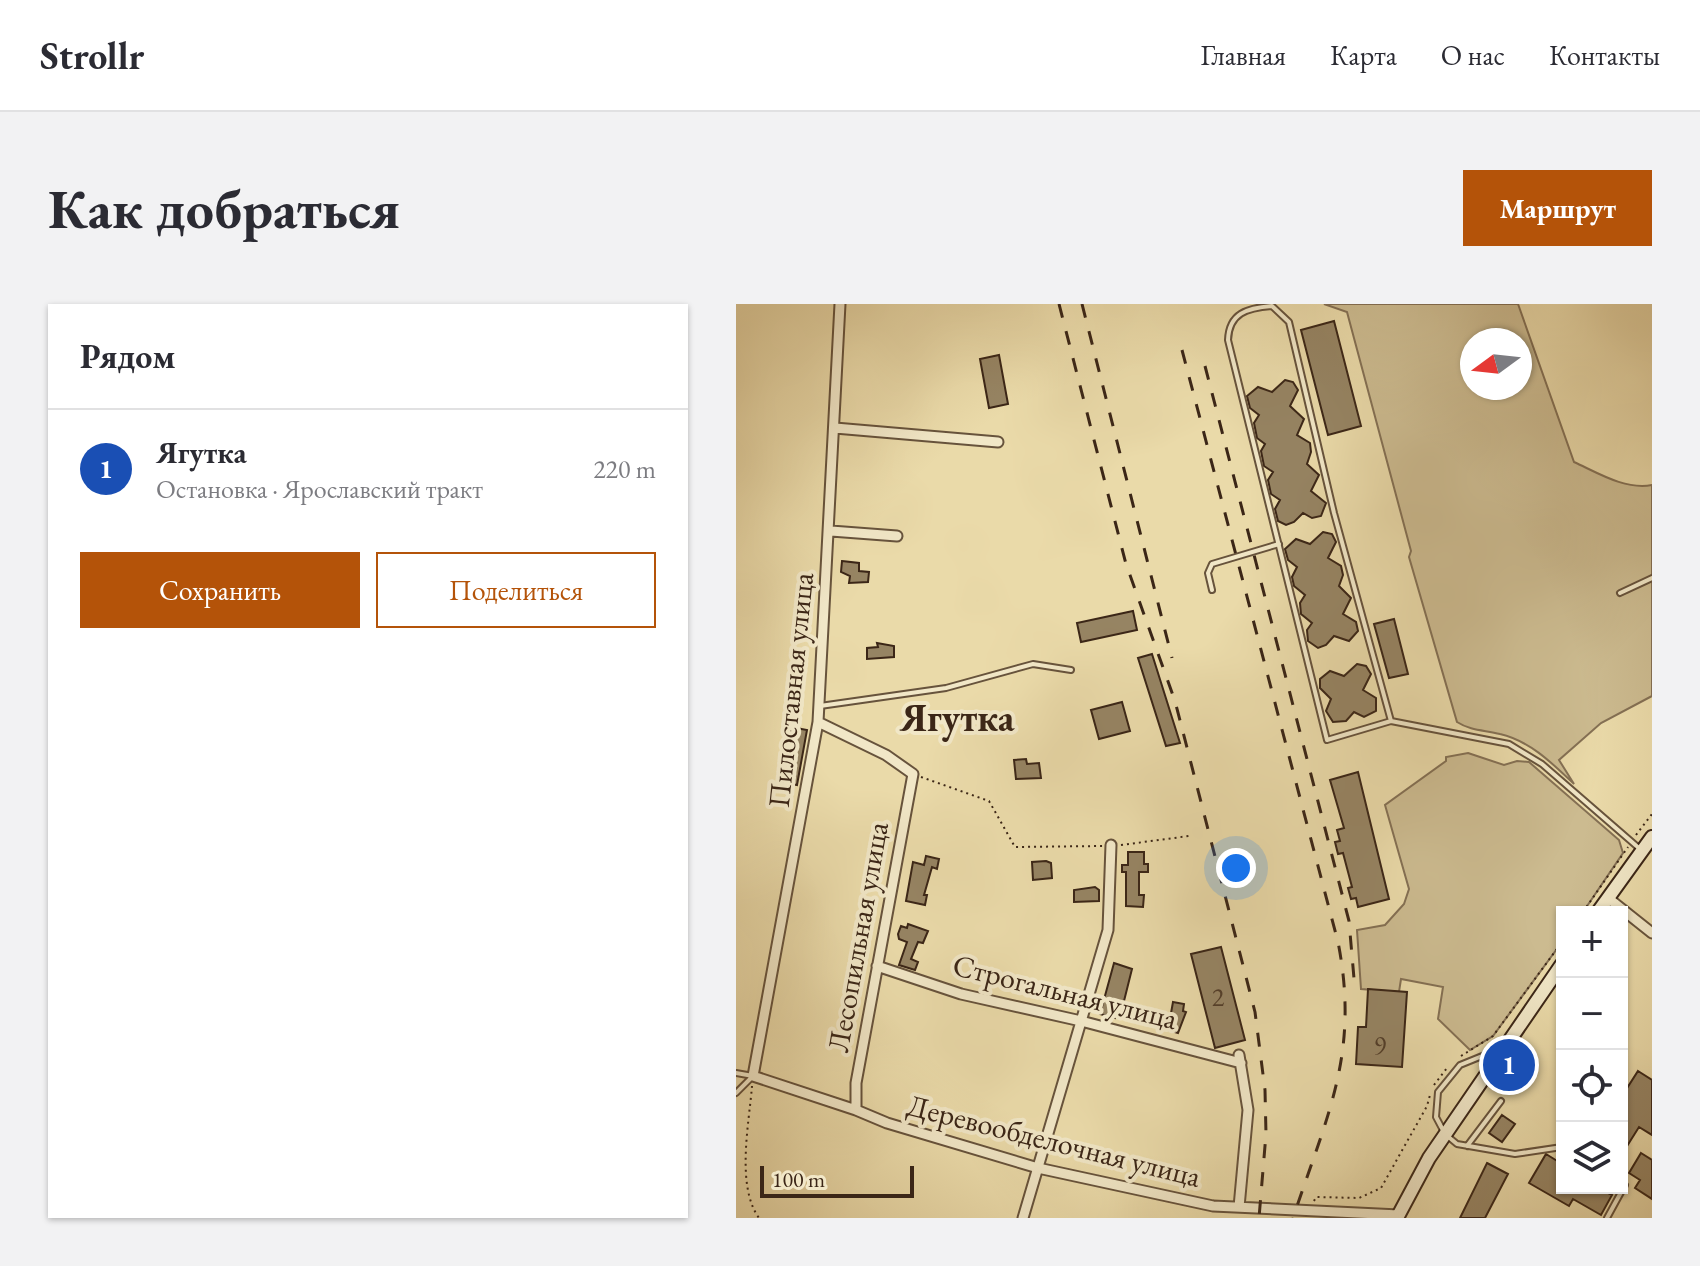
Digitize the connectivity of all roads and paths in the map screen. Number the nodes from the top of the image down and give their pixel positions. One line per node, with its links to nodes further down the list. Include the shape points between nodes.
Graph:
1 (840, 304): 2 (street, Пилоставная улица)
2 (835, 428): 3 (street); 4 (street, Пилоставная улица)
3 (998, 442)
4 (831, 531): 5 (street); 11 (street, Пилоставная улица)
5 (897, 536)
6 (1279, 544): 8 (lane, via 1212,564); 12 (lane, via 1327,740); 12 (lane, via 1228,340 1234,316 1272,306 1289,322)
7 (1652, 578): 9 (lane)
8 (1212, 590)
9 (1620, 593)
10 (1071, 670): 11 (lane, via 1033,664 946,688)
11 (820, 706): 13 (street, Пилоставная улица)
12 (1391, 721): 19 (lane, via 1490,738 1521,750)
13 (818, 722): 14 (street); 32 (street, Пилоставная улица)
14 (913, 774): 18 (path, via 989,801 1015,847); 25 (street, Лесопильная улица)
15 (1652, 814): 19 (path)
16 (1189, 836): 18 (path)
17 (1652, 837): 19 (street)
18 (1111, 845): 27 (street, via 1108,930)
19 (1636, 846): 20 (street); 21 (path)
20 (1608, 898): 22 (street); 23 (street)
21 (1588, 906)
22 (1602, 906)
23 (1652, 933)
24 (1556, 950): 29 (path, via 1493,1036)
25 (877, 966): 27 (street, Строгальная улица, via 961,994); 35 (street, Лесопильная улица)
26 (1556, 973): 28 (street)
27 (1081, 1021): 39 (street); 41 (street, Строгальная улица, via 1240,1059 1248,1110)
28 (1504, 1048): 36 (street); 36 (lane, via 1468,1059 1438,1092 1436,1117)
29 (1459, 1057)
30 (1452, 1064): 42 (path, via 1435,1082 1381,1188 1359,1198 1316,1197)
31 (736, 1073): 32 (lane)
32 (753, 1076): 33 (lane); 35 (street, Деревообделочная улица); 44 (path, via 747,1176 752,1209)
33 (736, 1093)
34 (1501, 1101): 37 (lane)
35 (856, 1110): 39 (street, Деревообделочная улица)
36 (1445, 1134): 37 (lane); 43 (street)
37 (1467, 1146): 38 (lane, via 1515,1154)
38 (1556, 1148)
39 (1038, 1168): 41 (street, Деревообделочная улица); 45 (street)
40 (1620, 1194): 46 (lane)
41 (1239, 1207): 42 (street, Деревообделочная улица)
42 (1310, 1210): 43 (street, Деревообделочная улица)
43 (1398, 1217)
44 (759, 1218)
45 (1023, 1218)
46 (1607, 1218)

